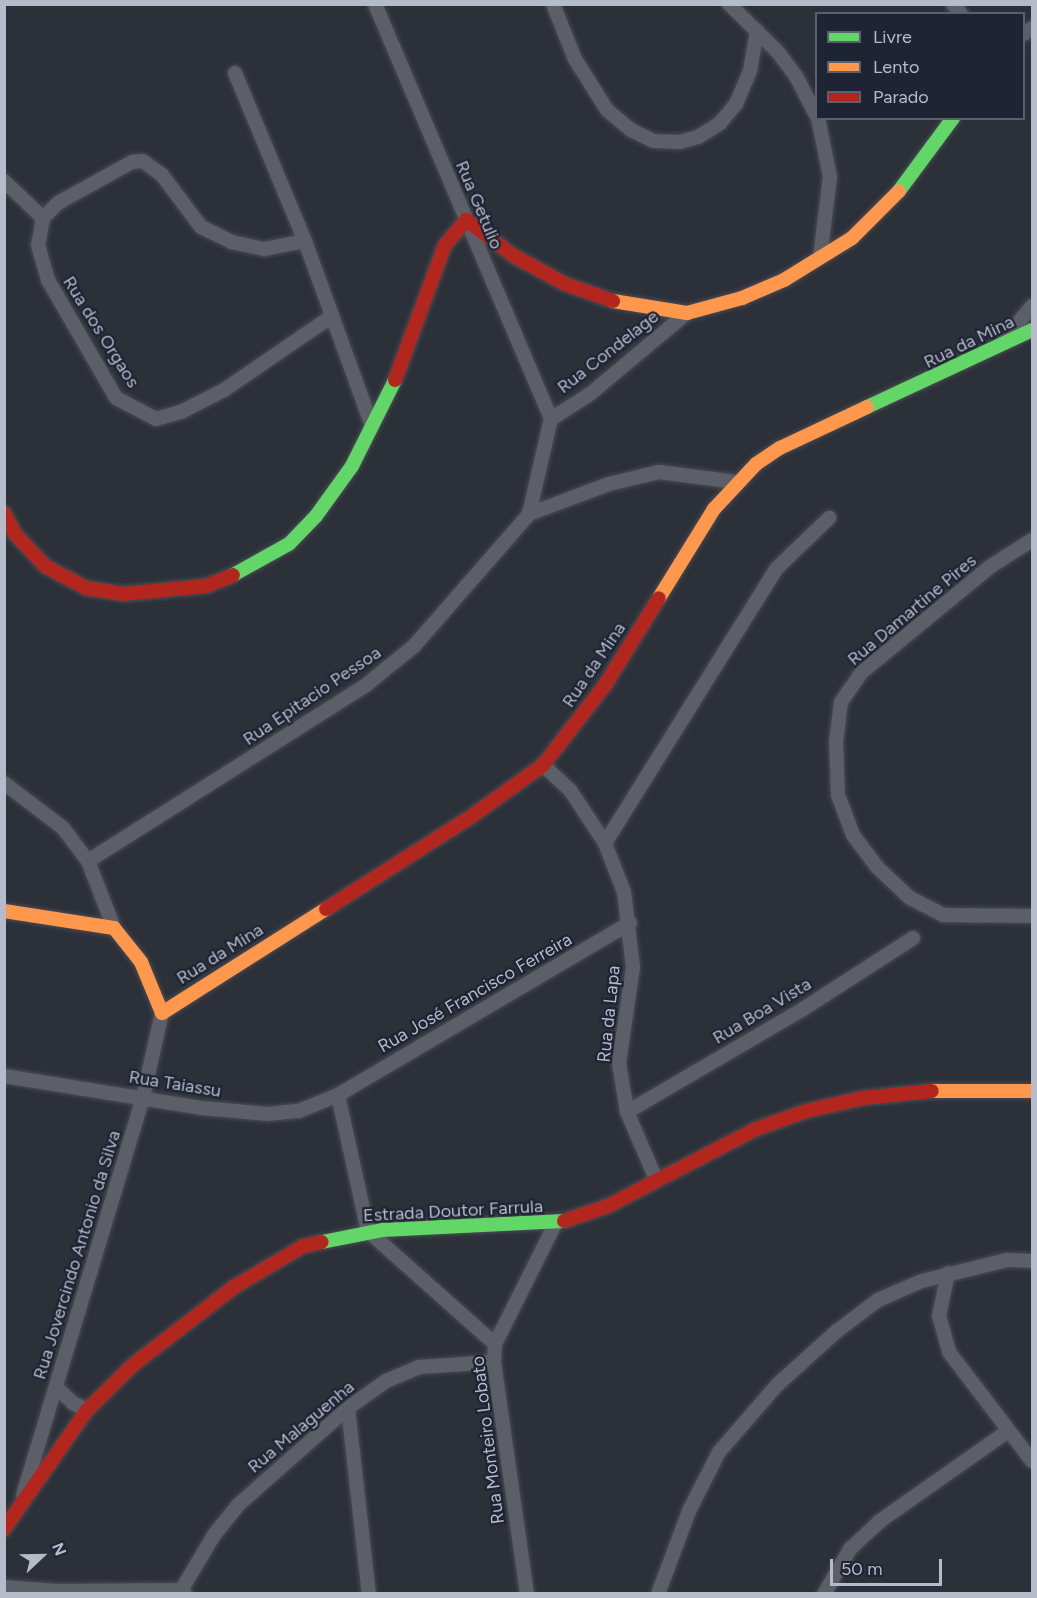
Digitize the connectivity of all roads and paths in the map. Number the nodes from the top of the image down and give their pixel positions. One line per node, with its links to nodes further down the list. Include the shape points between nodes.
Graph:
1 (375, 4): 11 (street, Rua Getulio)
2 (553, 4): 4 (street, via 575,58 607,110 631,130 654,141 680,142 698,137 720,123 736,104 750,71)
3 (729, 4): 4 (street)
4 (757, 31): 6 (street, via 796,76)
5 (235, 73): 12 (street)
6 (815, 113)
7 (818, 120): 13 (street, via 830,177)
8 (951, 120): 13 (street, Rua Condelage, via 870,223)
9 (4, 182): 10 (street)
10 (43, 218): 12 (street, via 58,203 132,162 143,161 201,227 232,242 264,249); 16 (street, Rua dos Orgaos, via 38,245 48,280 116,398 156,419 181,412 224,390)
11 (466, 220): 15 (street, Rua Condelage, via 514,256 565,284 618,303); 19 (street, Rua Getulio); 20 (street, via 445,245 408,348)
12 (305, 241): 16 (street)
13 (820, 257): 15 (street, Rua Condelage, via 784,280 742,298)
14 (1032, 306): 18 (street)
15 (687, 313): 19 (street, Rua Condelage, via 590,394)
16 (332, 316): 20 (street)
17 (1032, 330): 18 (street, Rua da Mina)
18 (997, 348): 21 (street, Rua da Mina, via 780,448)
19 (551, 419): 23 (street, Rua Epitacio Pessoa)
20 (372, 426): 22 (street, via 352,466 316,516 289,544 258,564 206,586 123,594 86,588 45,566 15,534)
21 (736, 482): 23 (street, via 659,472 609,484); 26 (street, Rua da Mina, via 714,508 605,685)
22 (4, 513)
23 (529, 514): 29 (street, Rua Epitacio Pessoa, via 414,646 366,685)
24 (829, 518): 28 (street, via 776,569)
25 (1032, 540): 31 (street, Rua Damartine Pires, via 991,566 862,672 841,702 836,740 838,795 853,835 877,867 910,898 943,915)
26 (543, 765): 28 (street, Rua da Lapa, via 570,790); 35 (street, Rua da Mina, via 472,816)
27 (4, 783): 29 (street, via 63,828)
28 (605, 843): 32 (street, Rua da Lapa, via 624,892)
29 (88, 861): 33 (street)
30 (4, 911): 33 (street)
31 (1032, 916)
32 (630, 923): 38 (street, Rua José Francisco Ferreira); 40 (street, Rua da Lapa, via 633,967 619,1064)
33 (114, 928): 35 (street, via 141,962)
34 (913, 938): 40 (street, Rua Boa Vista, via 803,1010)
35 (162, 1013): 39 (street, Rua Jovercindo Antonio da Silva)
36 (4, 1076): 39 (street, Rua Taiassu)
37 (1032, 1091): 41 (street, Estrada Doutor Farrula, via 931,1091 863,1098 806,1111 756,1129)
38 (338, 1095): 39 (street, Rua Taiassu, via 299,1111 268,1114); 43 (street)
39 (143, 1097): 48 (street, Rua Jovercindo Antonio da Silva)
40 (627, 1112): 41 (street, Rua da Lapa)
41 (656, 1179): 42 (street, Estrada Doutor Farrula, via 608,1206)
42 (555, 1224): 43 (street, Estrada Doutor Farrula); 46 (street, Rua Monteiro Lobato)
43 (368, 1231): 46 (street); 50 (street, Estrada Doutor Farrula, via 303,1246 269,1264 183,1324)
44 (1032, 1261): 45 (street, via 1007,1260)
45 (948, 1273): 51 (street, via 939,1316 949,1352); 59 (street, via 878,1300 777,1385 719,1452 689,1511)
46 (495, 1344): 47 (street, Rua Monteiro Lobato)
47 (494, 1362): 49 (street, Rua Malaguenha, via 419,1367 386,1381); 58 (street, Rua Monteiro Lobato)
48 (57, 1388): 50 (street); 53 (street, Rua Jovercindo Antonio da Silva)
49 (348, 1408): 56 (street, Rua Malaguenha, via 238,1505 214,1535); 57 (street)
50 (87, 1410): 53 (street, Estrada Doutor Farrula)
51 (1008, 1431): 52 (street); 60 (street, via 880,1521 850,1549)
52 (1032, 1461)
53 (20, 1506): 54 (street, Estrada Doutor Farrula)
54 (4, 1529)
55 (4, 1587): 56 (street)
56 (182, 1592)
57 (369, 1593)
58 (527, 1593)
59 (658, 1593)
60 (824, 1593)

